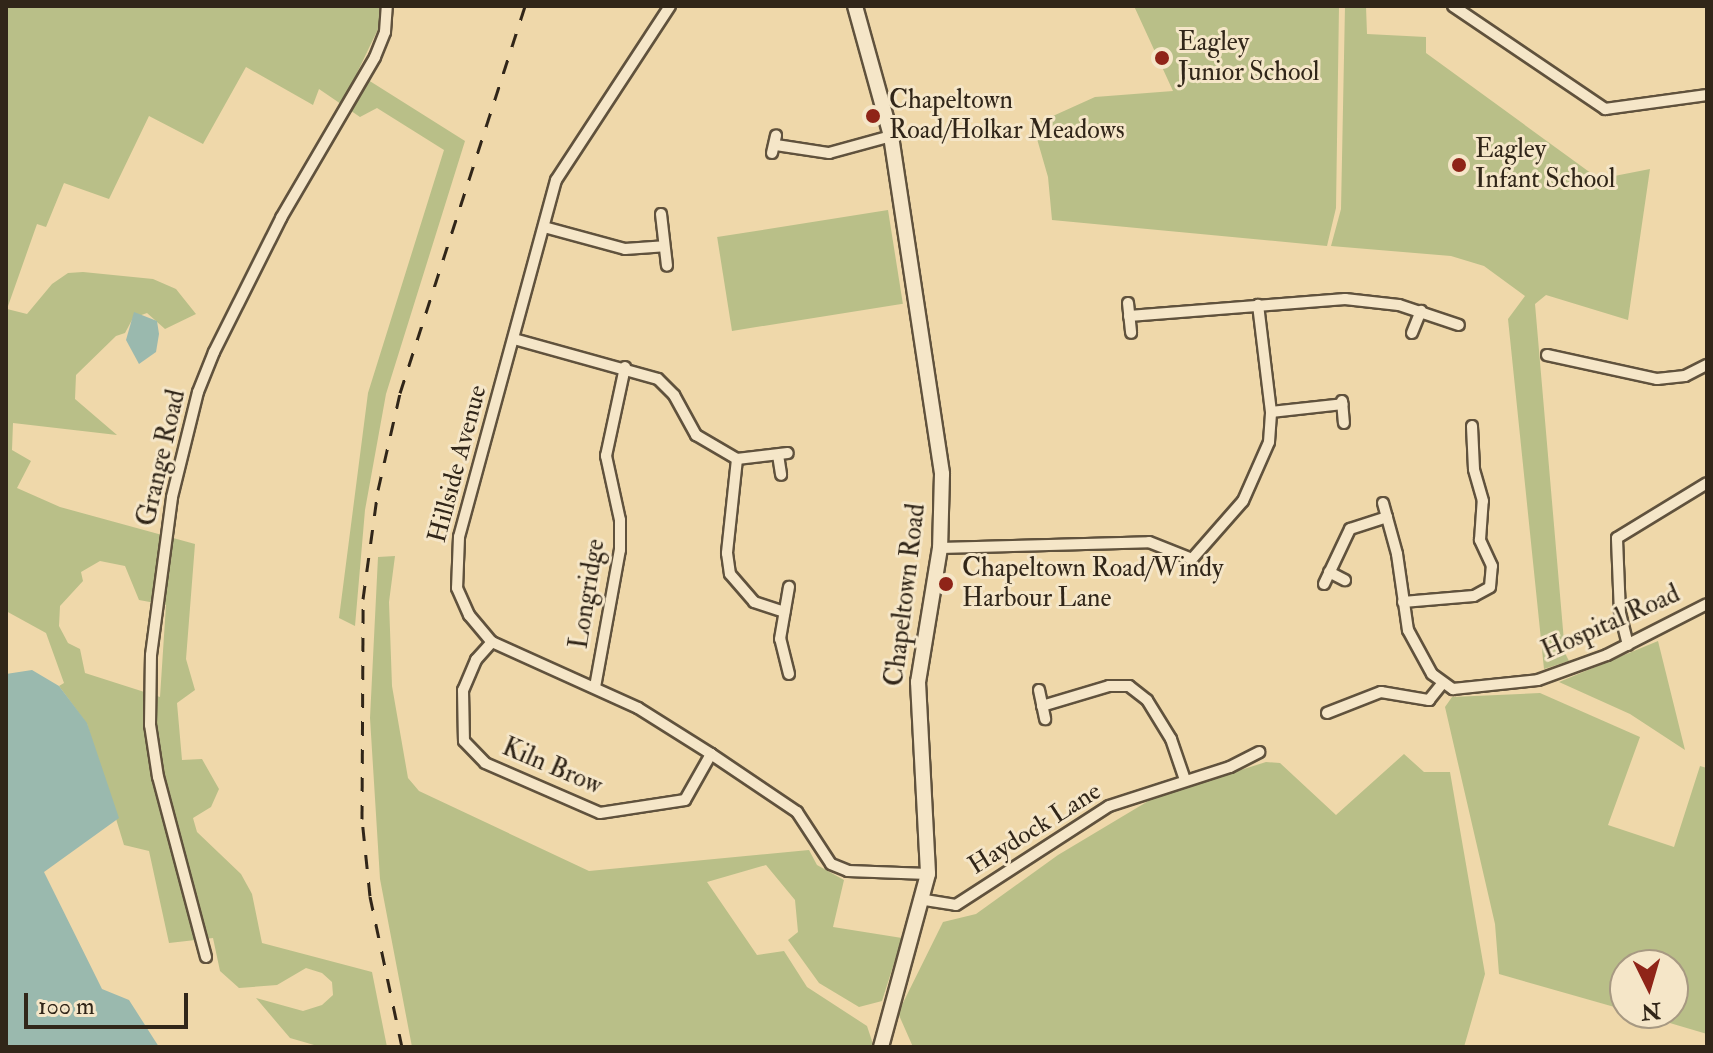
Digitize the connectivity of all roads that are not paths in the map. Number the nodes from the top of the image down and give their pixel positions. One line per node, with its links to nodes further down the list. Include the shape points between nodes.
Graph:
1 (387, 6): 53 (street, Grange Road, via 385,32 375,57 281,218 214,352 198,392 172,497 151,655 150,725 158,777)
2 (670, 6): 9 (street, Hillside Avenue, via 562,167)
3 (855, 6): 6 (main road, Chapeltown Road)
4 (1453, 6): 5 (street, via 1605,109)
5 (1707, 95)
6 (891, 136): 7 (street, via 829,153); 31 (main road, Chapeltown Road, via 937,424)
7 (775, 144)
8 (661, 214): 10 (street)
9 (544, 227): 10 (street, via 625,249); 19 (street, Hillside Avenue)
10 (664, 246): 11 (street)
11 (667, 266)
12 (1128, 303): 15 (street)
13 (1258, 305): 14 (street, via 1345,299); 15 (street); 23 (street)
14 (1421, 311): 16 (street); 18 (street)
15 (1129, 316): 17 (street)
16 (1459, 325)
17 (1131, 333)
18 (1412, 333)
19 (514, 339): 22 (street); 39 (street, Hillside Avenue, via 456,561 461,601)
20 (1547, 355): 21 (street, via 1657,379 1685,376)
21 (1707, 365)
22 (625, 367): 26 (street, via 658,379 674,395 696,435); 43 (street, Longridge, via 606,456 620,520 620,550)
23 (1271, 412): 24 (street, via 1342,402); 31 (street, via 1266,450 1243,501 1192,559 1149,542)
24 (1344, 423)
25 (1472, 426): 36 (street, via 1467,443 1483,501 1480,540 1492,566 1490,587 1474,596)
26 (737, 459): 27 (street, via 783,454); 38 (street, via 727,553 730,574 754,602)
27 (781, 475)
28 (1707, 483): 40 (street, via 1617,538 1620,614)
29 (1383, 503): 30 (street)
30 (1387, 517): 32 (street, via 1350,529); 36 (street)
31 (940, 548): 51 (main road, Chapeltown Road, via 918,682)
32 (1329, 572): 33 (street); 34 (street)
33 (1345, 580)
34 (1324, 584)
35 (789, 587): 38 (street)
36 (1403, 602): 42 (street, via 1408,630)
37 (1707, 604): 40 (street, Hospital Road)
38 (784, 612): 41 (street, via 780,639)
39 (492, 642): 43 (street, Hillside Avenue, via 514,656); 49 (street, Kiln Brow, via 476,660 463,690 464,741 485,763 600,813 685,800 699,785)
40 (1628, 645): 42 (street, Hospital Road, via 1520,684 1466,691)
41 (789, 674)
42 (1442, 684): 46 (street, via 1429,700 1381,692)
43 (595, 687): 49 (street, Hillside Avenue)
44 (1039, 690): 45 (street)
45 (1042, 706): 47 (street); 50 (street, via 1109,686 1129,686 1147,700 1171,739)
46 (1327, 713)
47 (1045, 719)
48 (1259, 752): 50 (street, Haydock Lane)
49 (711, 754): 51 (street, Hillside Avenue, via 797,812 820,853 839,868)
50 (1185, 780): 52 (street, Haydock Lane, via 1079,820 962,902)
51 (928, 874): 52 (main road, Chapeltown Road)
52 (925, 900): 54 (main road, Chapeltown Road)
53 (206, 957)
54 (881, 1047)

